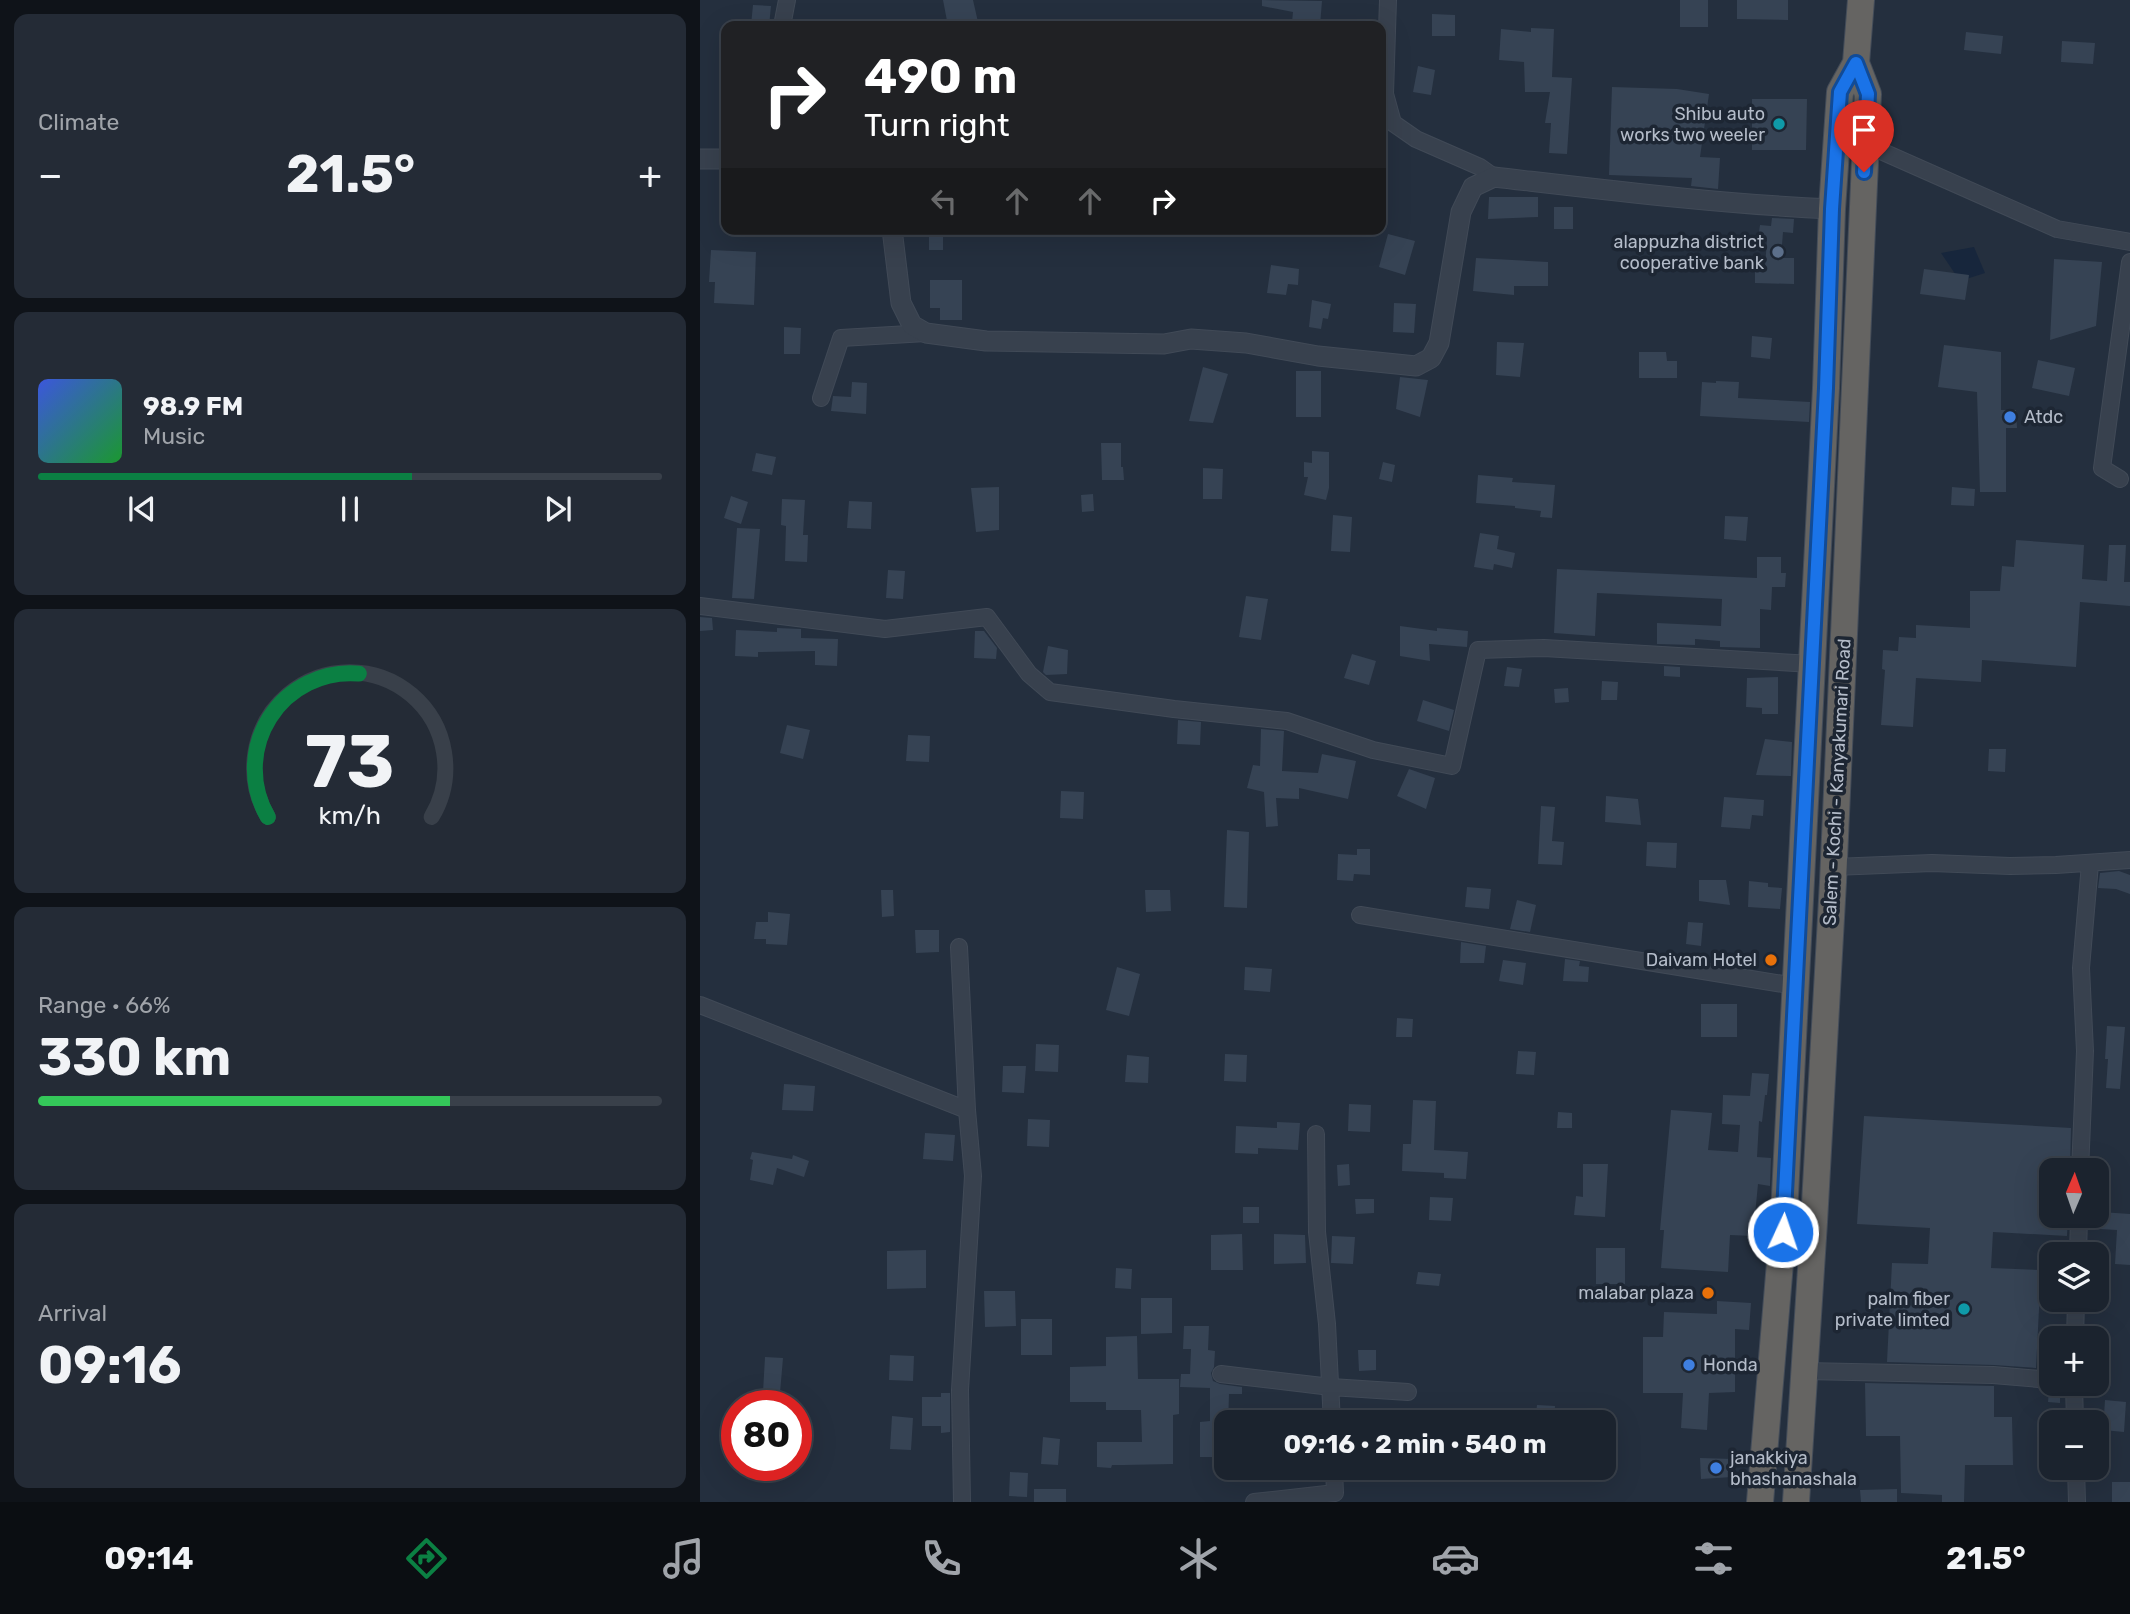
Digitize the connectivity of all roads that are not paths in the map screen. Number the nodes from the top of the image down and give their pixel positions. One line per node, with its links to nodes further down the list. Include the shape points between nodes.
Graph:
1 (787, 0): 4 (street)
2 (1388, 0): 5 (street)
3 (1861, 0): 6 (highway, Salem - Kochi - Kanyakumari Road)
4 (783, 21)
5 (1386, 63)
6 (1856, 63): 8 (highway, Salem - Kochi - Kanyakumari Road, via 1868,94); 12 (highway, Salem - Kochi - Kanyakumari Road, via 1840,92)
7 (1386, 98): 11 (street, via 1393,123 1416,139)
8 (1865, 144): 14 (street, via 2057,229); 23 (highway, Salem - Kochi - Kanyakumari Road)
9 (700, 159): 10 (street)
10 (721, 159)
11 (1487, 172): 12 (street, via 1737,203); 16 (street, via 1473,187 1461,212 1439,343 1431,358 1416,366 1191,339 1164,344 986,341)
12 (1832, 209): 20 (highway, Salem - Kochi - Kanyakumari Road)
13 (893, 235): 16 (street, via 901,303 912,325)
14 (2130, 242)
15 (2130, 262): 18 (street, via 2102,468)
16 (926, 333): 17 (street, via 841,338)
17 (821, 398)
18 (2120, 479)
19 (700, 606): 20 (street, via 886,629 987,617 1029,674 1050,692 1287,721 1373,750 1451,766 1478,650 1544,648)
20 (1812, 664): 26 (highway, Salem - Kochi - Kanyakumari Road)
21 (2130, 860): 22 (street)
22 (2090, 864): 23 (street); 30 (street, via 2081,968 2085,1051)
23 (1834, 867): 31 (highway, Salem - Kochi - Kanyakumari Road)
24 (1360, 915): 26 (street)
25 (959, 947): 28 (street)
26 (1796, 986): 41 (highway, Salem - Kochi - Kanyakumari Road, via 1782,1249)
27 (700, 1005): 28 (street)
28 (967, 1110): 39 (street, via 973,1176 960,1390)
29 (1317, 1134): 34 (street, via 1317,1232)
30 (2081, 1158)
31 (1805, 1371): 33 (street); 42 (highway, Salem - Kochi - Kanyakumari Road)
32 (1221, 1374): 34 (street)
33 (2039, 1379)
34 (1331, 1387): 35 (street); 36 (street)
35 (1408, 1392)
36 (1332, 1410)
37 (1334, 1480): 40 (street, via 1335,1493)
38 (2076, 1480): 43 (street)
39 (962, 1502)
40 (1254, 1502)
41 (1760, 1502)
42 (1796, 1502)
43 (2077, 1502)

